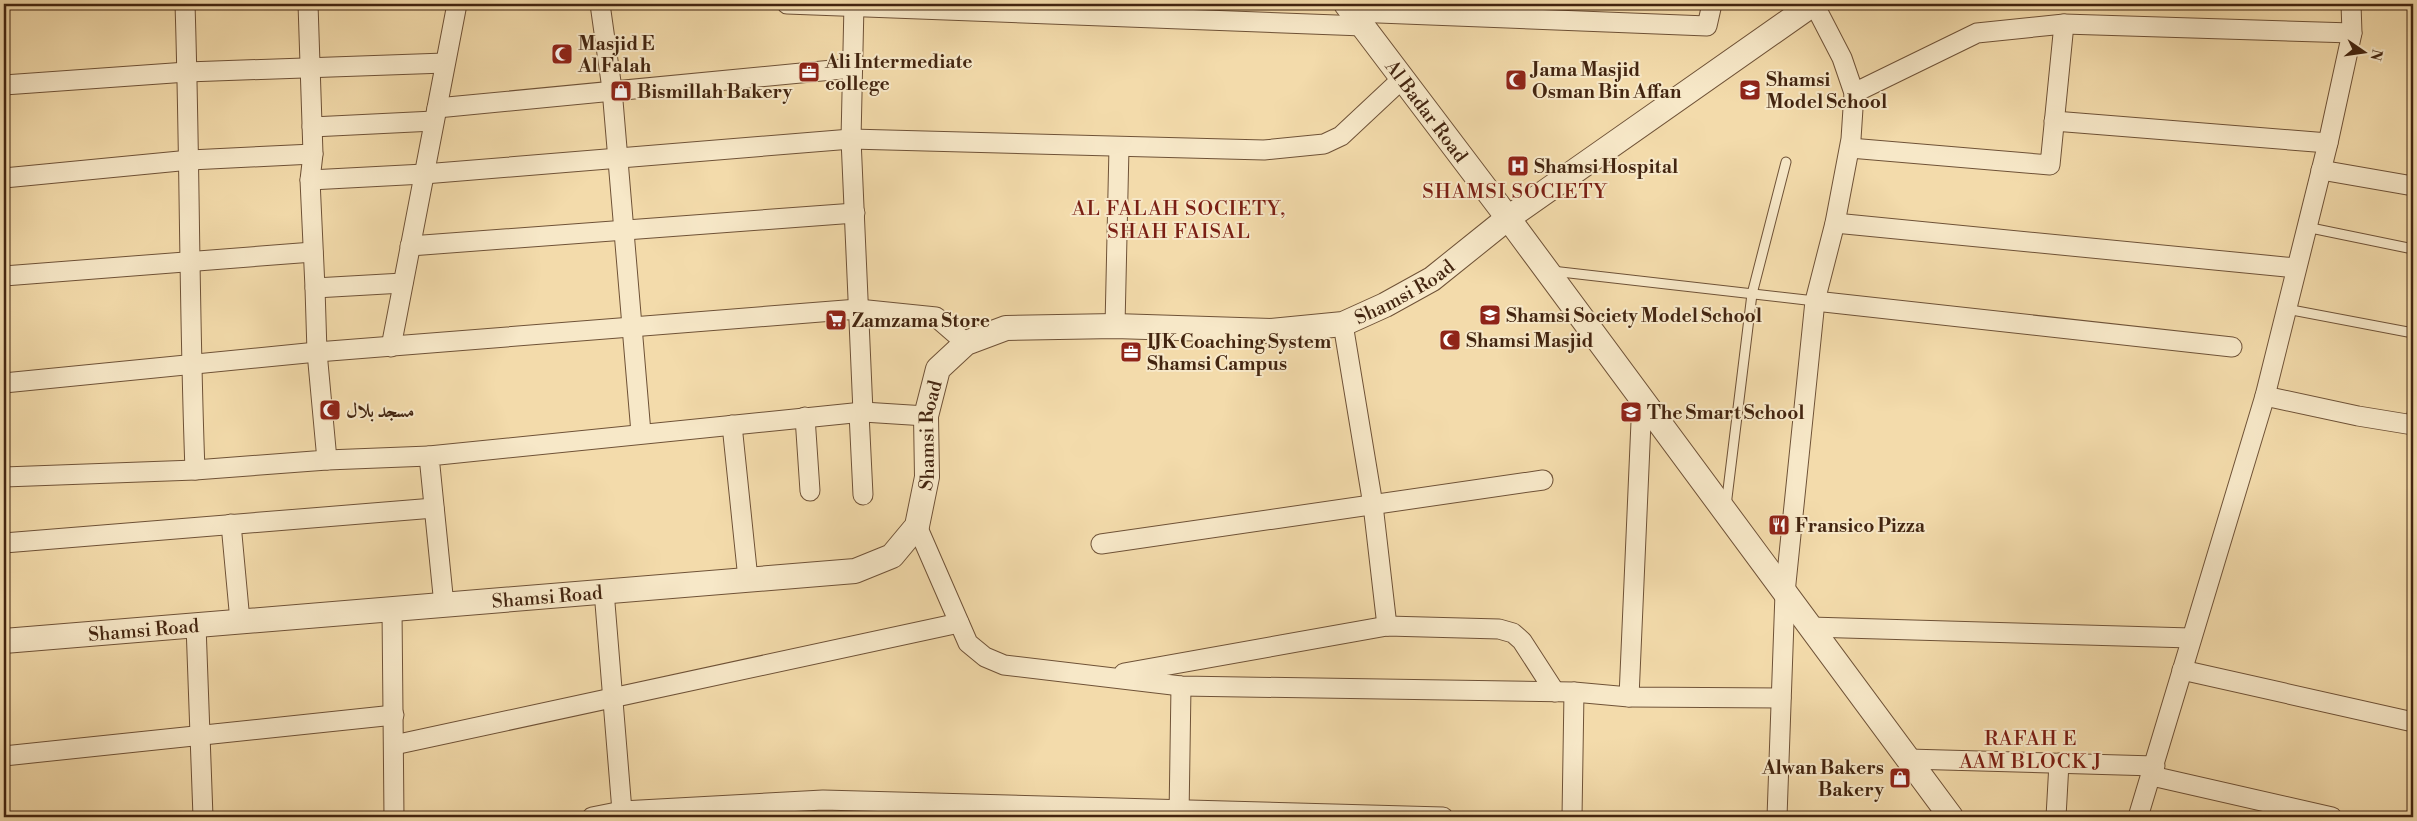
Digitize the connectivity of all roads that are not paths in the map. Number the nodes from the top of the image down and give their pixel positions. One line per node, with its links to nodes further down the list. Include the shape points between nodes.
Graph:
1 (184, 4): 18 (street)
2 (308, 4): 17 (street)
3 (457, 4): 15 (street)
4 (600, 4): 21 (street)
5 (786, 4): 9 (street)
6 (1712, 4): 11 (street, via 1707,26)
7 (1813, 4): 22 (street, via 1842,58); 40 (street, Shamsi Road)
8 (2351, 4): 14 (street)
9 (854, 6): 12 (street); 16 (street)
10 (1431, 10): 11 (street); 12 (street)
11 (1587, 13)
12 (1354, 14): 19 (street, Al Badar Road)
13 (2064, 24): 14 (street); 22 (street, via 1977,33); 24 (street)
14 (2352, 34): 27 (street)
15 (445, 63): 17 (street); 23 (street)
16 (853, 68): 21 (street); 26 (street)
17 (311, 69): 18 (street); 25 (street)
18 (187, 72): 20 (street); 32 (street)
19 (1403, 78): 28 (street, via 1341,136 1324,144 1264,150); 40 (street, Al Badar Road)
20 (4, 85)
21 (612, 89): 23 (street); 31 (street)
22 (1854, 93): 29 (street)
23 (436, 114): 25 (street); 35 (street)
24 (2054, 122): 27 (street); 29 (street, via 2050,165)
25 (312, 127): 30 (street)
26 (851, 139): 28 (street); 31 (street); 39 (street)
27 (2328, 143): 34 (street)
28 (1119, 146): 59 (street)
29 (1850, 148): 41 (street)
30 (312, 154): 32 (street); 37 (street)
31 (618, 159): 35 (street); 43 (street)
32 (190, 160): 36 (street); 47 (street)
33 (1786, 162): 53 (lane)
34 (2321, 170): 38 (street); 42 (street)
35 (424, 174): 37 (street); 44 (street)
36 (4, 178)
37 (310, 180): 46 (street)
38 (2413, 186)
39 (855, 213): 43 (street); 55 (street)
40 (1508, 218): 49 (street, Al Badar Road); 57 (street, Shamsi Road, via 1432,279)
41 (1835, 223): 48 (street); 54 (street)
42 (2306, 228): 45 (lane); 48 (street)
43 (624, 229): 44 (street); 58 (street)
44 (410, 246): 51 (street)
45 (2413, 248)
46 (313, 252): 47 (street); 52 (street)
47 (189, 262): 50 (street); 65 (street)
48 (2296, 268): 56 (street)
49 (1548, 271): 53 (lane); 68 (street, Al Badar Road)
50 (4, 276)
51 (403, 283): 52 (street); 62 (street)
52 (315, 288): 64 (street)
53 (1752, 294): 54 (lane); 84 (lane)
54 (1815, 301): 63 (street); 91 (street)
55 (858, 309): 58 (street); 61 (street, via 936,316); 69 (street)
56 (2286, 309): 60 (lane); 67 (street)
57 (1342, 324): 59 (street, Shamsi Road, via 1271,331); 82 (street)
58 (633, 326): 62 (street); 74 (street)
59 (1115, 326): 61 (street, Shamsi Road, via 1006,328)
60 (2413, 333)
61 (966, 344): 70 (street, Shamsi Road, via 938,369)
62 (391, 347): 64 (street)
63 (2232, 347)
64 (317, 352): 65 (street); 76 (street)
65 (191, 364): 66 (street); 77 (street)
66 (4, 384)
67 (2265, 396): 72 (street, via 2358,416); 99 (street)
68 (1642, 399): 84 (street, Al Badar Road); 107 (street)
69 (861, 413): 70 (street); 71 (street); 81 (street)
70 (926, 416): 86 (street, Shamsi Road, via 927,477)
71 (805, 418): 73 (street); 80 (street)
72 (2412, 419)
73 (732, 425): 74 (street); 89 (street)
74 (641, 433): 75 (street)
75 (429, 456): 76 (street); 83 (street)
76 (327, 460): 77 (street)
77 (195, 470): 78 (street)
78 (4, 477)
79 (1543, 480): 82 (street)
80 (810, 491)
81 (863, 495)
82 (1373, 505): 88 (street); 97 (street)
83 (434, 508): 85 (street); 92 (street)
84 (1725, 512): 91 (street, Al Badar Road)
85 (231, 524): 87 (street); 94 (street)
86 (917, 526): 89 (street, Shamsi Road, via 892,556 854,571); 95 (street)
87 (4, 543)
88 (1101, 544)
89 (748, 580): 90 (street, Shamsi Road)
90 (604, 591): 92 (street, Shamsi Road); 106 (street)
91 (1785, 593): 98 (street, Al Badar Road); 108 (street)
92 (444, 605): 93 (street, Shamsi Road)
93 (392, 610): 94 (street, Shamsi Road); 109 (street)
94 (240, 621): 96 (street, Shamsi Road)
95 (959, 623): 102 (street, via 968,643 985,657 1004,665); 106 (street)
96 (196, 624): 100 (street, Shamsi Road); 111 (street)
97 (1387, 626): 102 (street); 104 (street, via 1499,629 1513,633 1522,641)
98 (1810, 627): 99 (street); 114 (street, Al Badar Road)
99 (2191, 638): 101 (street)
100 (4, 641)
101 (2182, 670): 110 (street); 116 (street)
102 (1104, 677): 103 (street)
103 (1181, 686): 104 (street); 119 (street)
104 (1555, 692): 105 (street)
105 (1574, 692): 107 (street); 124 (street)
106 (614, 697): 112 (street); 118 (street)
107 (1630, 697): 108 (street)
108 (1782, 698): 125 (street)
109 (394, 715): 111 (street); 112 (street)
110 (2413, 722)
111 (201, 735): 113 (street); 120 (street)
112 (394, 745): 121 (street)
113 (4, 756)
114 (1908, 759): 115 (street); 126 (street, Al Badar Road)
115 (2059, 763): 116 (street); 127 (street)
116 (2153, 771): 128 (street); 129 (street)
117 (823, 809): 118 (street); 119 (street)
118 (622, 811): 122 (street)
119 (1179, 814): 123 (street)
120 (203, 817)
121 (394, 817)
122 (592, 817)
123 (1443, 817)
124 (1572, 817)
125 (1778, 817)
126 (1951, 817)
127 (2056, 817)
128 (2138, 817)
129 (2332, 817)

